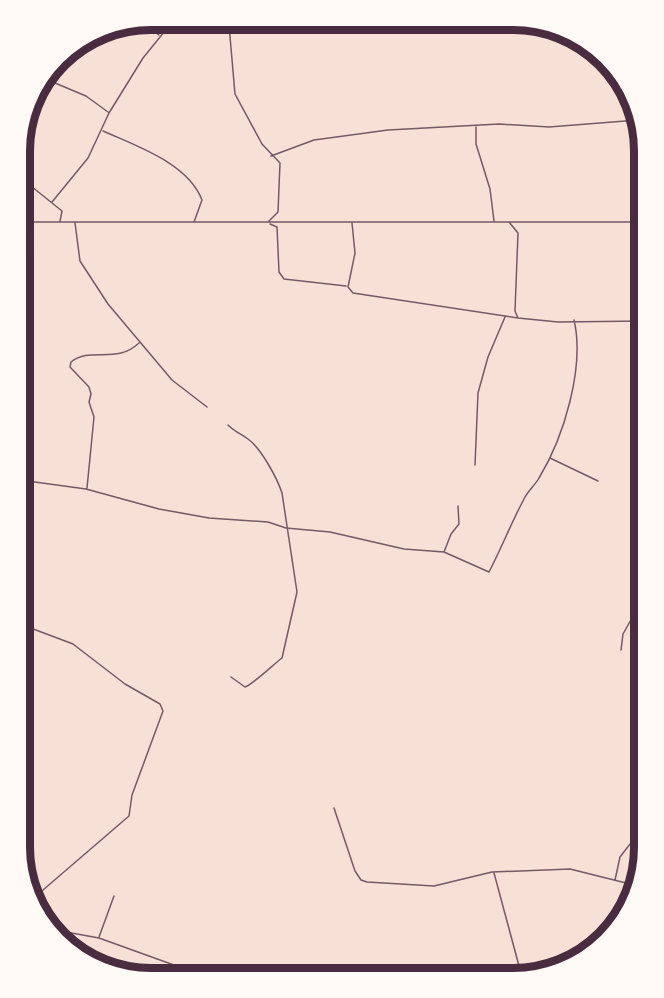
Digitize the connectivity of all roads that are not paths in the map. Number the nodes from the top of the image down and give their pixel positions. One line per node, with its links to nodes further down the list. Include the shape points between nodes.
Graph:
1 (152, 30): 4 (street)
2 (165, 30): 4 (street)
3 (229, 30): 10 (street, via 235,94)
4 (160, 36): 6 (street)
5 (52, 82): 6 (street, via 86,96)
6 (109, 113): 9 (street)
7 (630, 121): 8 (street, via 549,127)
8 (476, 126): 10 (street, via 388,130 323,139); 14 (street)
9 (102, 130): 12 (street, via 88,158); 20 (street, via 141,148 187,177 202,200)
10 (271, 156): 21 (street, via 280,163 278,213)
11 (30, 185): 12 (street)
12 (52, 202): 17 (street, via 62,211)
13 (352, 221): 14 (street); 21 (street); 22 (street, via 355,253)
14 (494, 221): 15 (street)
15 (508, 221): 19 (street); 23 (street, via 518,232)
16 (30, 222): 17 (street)
17 (59, 222): 18 (street)
18 (75, 222): 20 (street); 29 (street, via 80,261 108,304)
19 (634, 222)
20 (194, 223): 21 (street)
21 (268, 223): 22 (street, via 277,227 279,272 284,279)
22 (348, 286): 24 (street, via 353,293)
23 (515, 311): 25 (street); 26 (street)
24 (505, 316): 25 (street); 33 (street, via 478,393)
25 (510, 317): 26 (street)
26 (518, 318): 27 (street)
27 (574, 320): 28 (street); 32 (street, via 578,339 572,392)
28 (634, 321)
29 (140, 342): 30 (street, via 172,380); 36 (street, via 113,356 89,354 71,362 70,367 89,387 94,417)
30 (207, 406)
31 (228, 425): 38 (street, via 249,439 277,478)
32 (549, 458): 35 (street); 39 (street, via 526,495 489,572)
33 (475, 465)
34 (30, 481): 36 (street)
35 (598, 481)
36 (86, 489): 38 (street, via 159,509 209,518 260,520)
37 (458, 506): 39 (street, via 459,524)
38 (286, 528): 39 (street, via 330,532 404,549); 43 (street, via 297,592 282,658 262,672 253,685 245,687)
39 (444, 552)
40 (634, 618): 42 (street, via 627,622)
41 (30, 628): 49 (street, via 73,644 125,684 160,704 163,711 132,795 129,816)
42 (621, 650)
43 (231, 677)
44 (334, 808): 46 (street, via 361,880 438,886)
45 (634, 839): 47 (street, via 620,857)
46 (494, 872): 47 (street, via 570,869); 54 (street)
47 (615, 880): 48 (street)
48 (629, 884)
49 (40, 895)
50 (114, 896): 52 (street)
51 (64, 932): 52 (street)
52 (99, 938): 53 (street)
53 (182, 968)
54 (520, 968)

